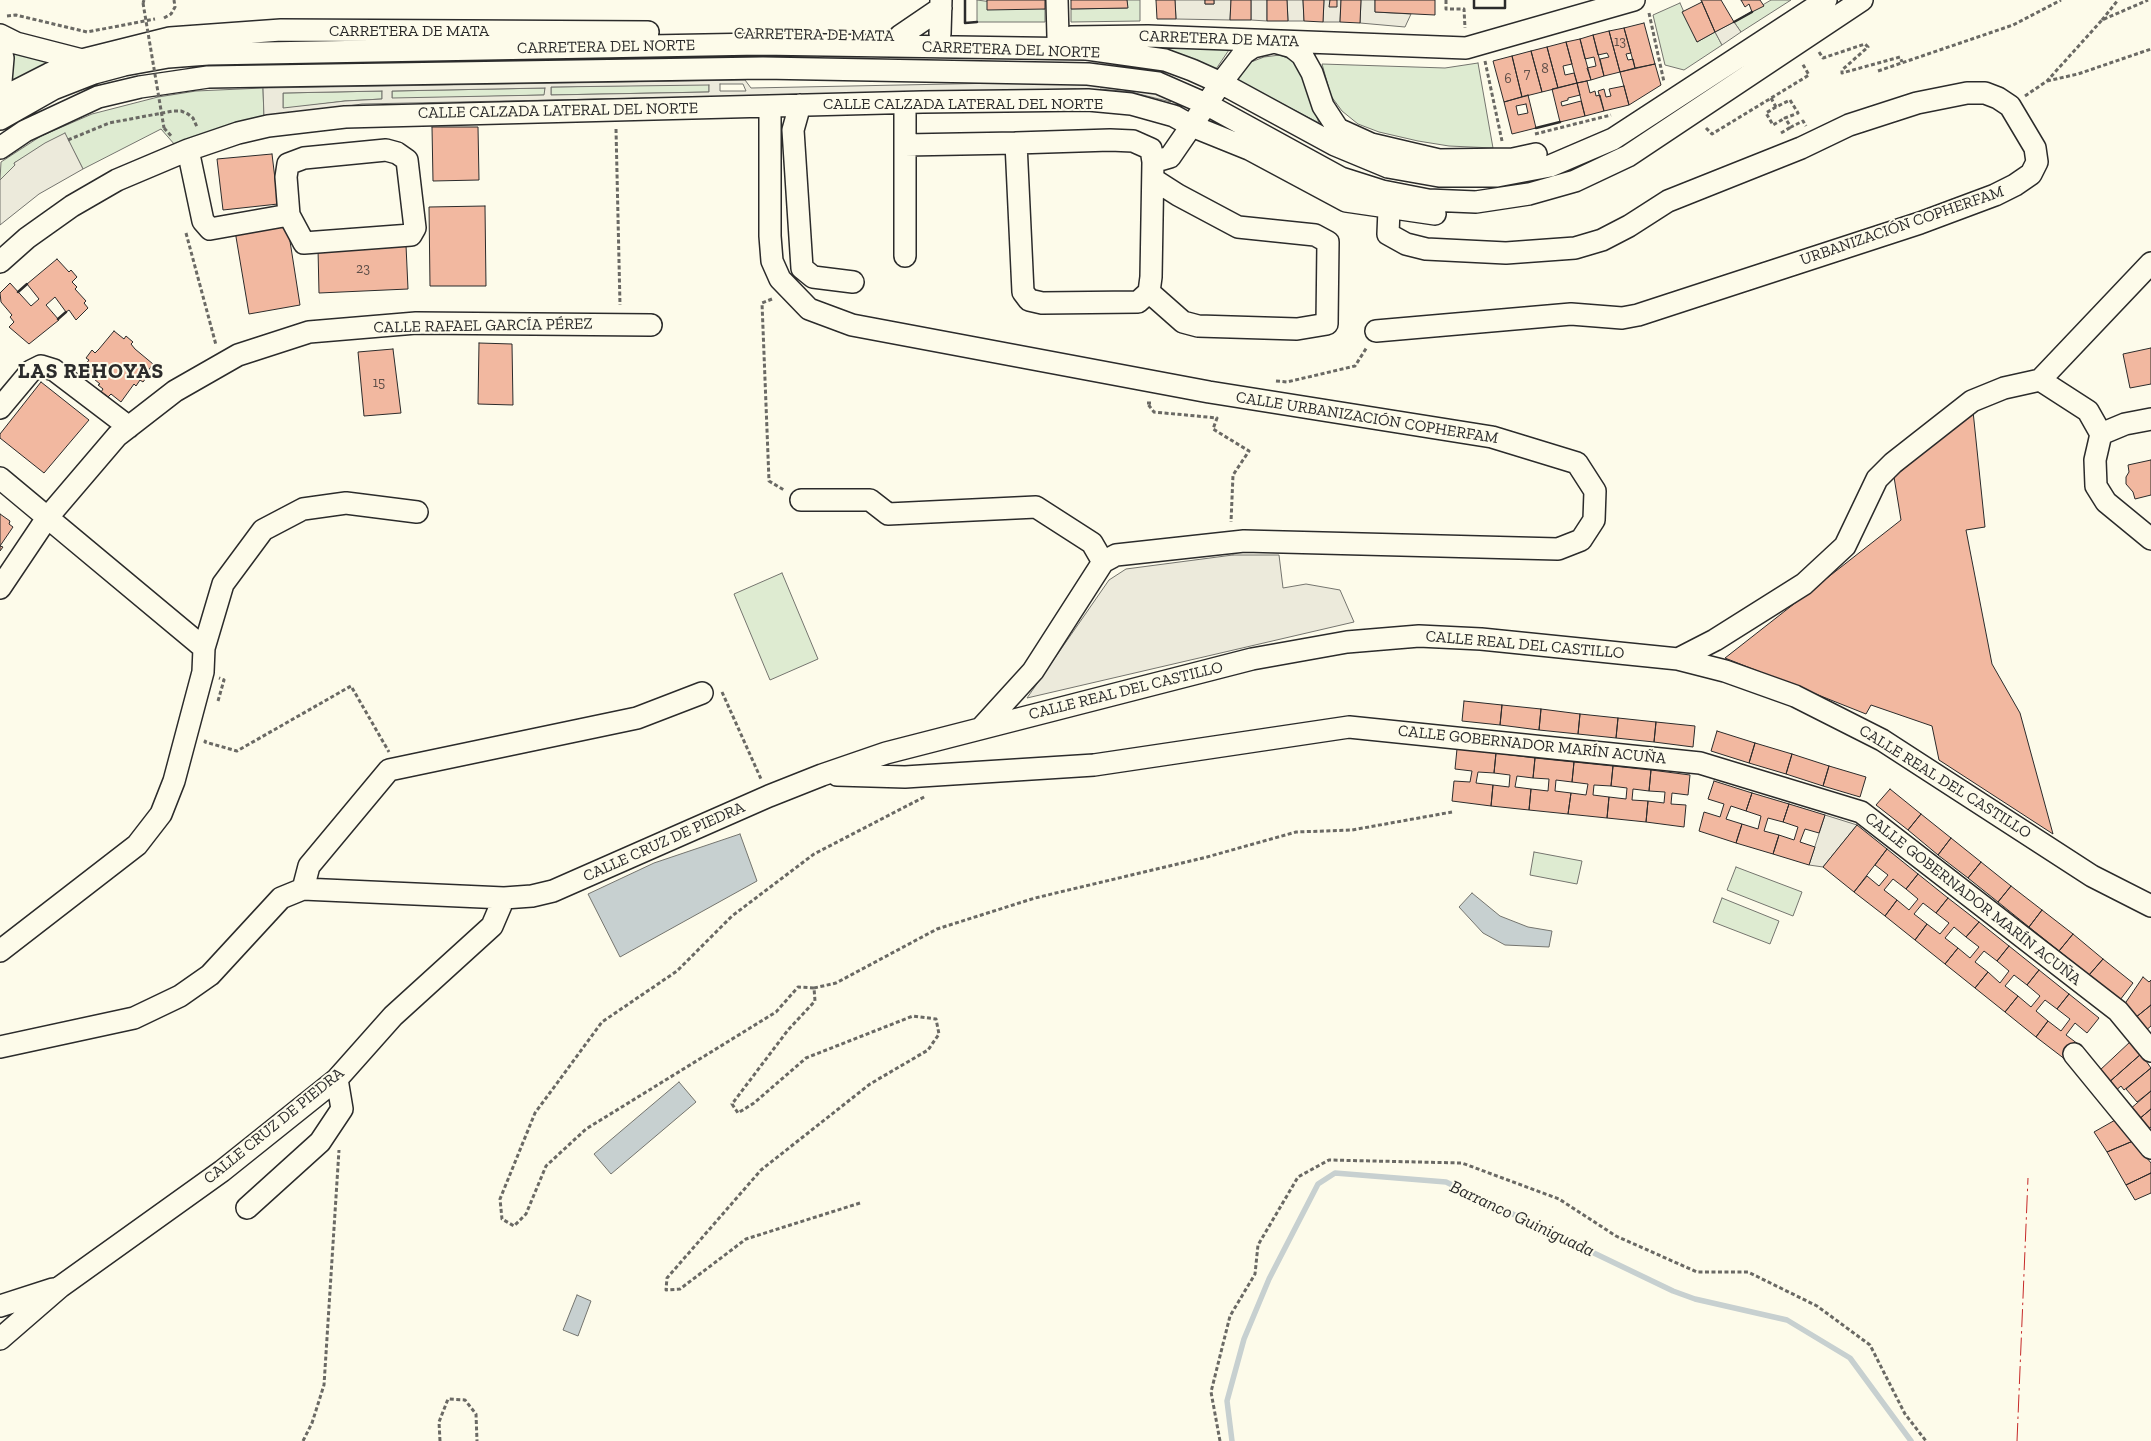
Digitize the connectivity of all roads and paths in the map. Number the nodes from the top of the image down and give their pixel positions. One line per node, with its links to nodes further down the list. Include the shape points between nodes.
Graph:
1 (144, 0): 47 (path, bridge, via 164,128)
2 (174, 0): 13 (path, via 175,7 165,18 87,32 16,15 8,16)
3 (1057, 0): 17 (street)
4 (1446, 0): 19 (path, via 1446,9 1464,8)
5 (1826, 0): 31 (street)
6 (1862, 0): 16 (street)
7 (2061, 0): 23 (path, via 2013,25)
8 (2118, 0): 12 (path)
9 (2148, 0): 12 (path)
10 (941, 4): 14 (street); 15 (street)
11 (1641, 5): 19 (street, CARRETERA DE MATA); 31 (path)
12 (2102, 20): 25 (path)
13 (2, 27): 22 (street, via 16,43)
14 (940, 34): 15 (street, CARRETERA DE MATA); 17 (street, CARRETERA DE MATA)
15 (900, 36): 22 (street, CARRETERA DE MATA, via 281,30 170,38)
16 (1806, 36): 23 (path, via 1823,58 1866,44 1868,47 1842,73 1900,57); 39 (street)
17 (1058, 37): 18 (street, CARRETERA DE MATA, via 1148,36)
18 (1274, 42): 19 (street, CARRETERA DE MATA); 26 (street, via 1253,47 1244,53); 45 (street, via 1292,47 1302,55 1323,106 1338,129 1371,144 1439,160 1512,159)
19 (1473, 46): 48 (path)
20 (2151, 49): 25 (path)
21 (0, 50): 28 (street, via 3,58)
22 (82, 60): 30 (street, CARRETERA DE MATA)
23 (1902, 62): 24 (path)
24 (1878, 72)
25 (2047, 81): 36 (path)
26 (1220, 83): 33 (street); 41 (street, CARRETERA DEL NORTE, via 1165,60 1087,49 760,44 208,54 168,57 94,73 53,89); 45 (street, CARRETERA DEL NORTE, via 1335,145 1388,167 1439,176 1497,176 1550,166)
27 (1794, 84): 29 (path)
28 (0, 93)
29 (1771, 98): 37 (path); 39 (path, via 1712,134)
30 (0, 100)
31 (1669, 102): 45 (street)
32 (904, 104): 34 (street, CALLE CALZADA LATERAL DEL NORTE); 42 (street, CALLE CALZADA LATERAL DEL NORTE, via 1088,100 1152,109); 50 (street)
33 (1206, 104): 42 (street); 51 (street, CARRETERA DEL NORTE, via 1158,84 1088,74 762,68 208,77 98,97 25,131); 53 (street, CARRETERA DEL NORTE, via 1341,178 1382,191 1428,200 1476,202)
34 (800, 105): 35 (street, CALLE CALZADA LATERAL DEL NORTE); 60 (street, via 793,130 802,268 813,277)
35 (770, 106): 38 (street, CALLE CALZADA LATERAL DEL NORTE); 61 (street, CALLE URBANIZACIÓN COPHERFAM, via 772,261 780,279)
36 (2010, 106): 54 (street, via 1985,94 1967,93 1918,103 1849,125 1801,148 1668,200 1602,240 1575,248 1506,254 1426,249 1406,244 1388,234); 65 (street, URBANIZACIÓN COPHERFAM, via 2035,148 2037,162 2031,174 1995,195 1920,223 1638,315 1622,318 1571,314)
37 (1776, 107): 40 (path, via 1766,113 1772,125); 40 (path, via 1790,100 1798,113)
38 (616, 110): 47 (street, CALLE CALZADA LATERAL DEL NORTE, via 345,117 268,126); 63 (path)
39 (1693, 112): 53 (street, via 1628,156 1575,182)
40 (1785, 118): 43 (path, via 1791,127 1803,121)
41 (0, 119)
42 (1192, 126): 52 (street, via 1170,157); 54 (street, CALLE CALZADA LATERAL DEL NORTE, via 1249,149 1346,201)
43 (1810, 132)
44 (1531, 134): 45 (path, via 1615,114)
45 (1618, 135)
46 (68, 140): 47 (path, via 110,124 181,111 197,124)
47 (187, 141): 55 (street, via 203,221 210,228); 58 (street, CALLE CALZADA LATERAL DEL NORTE, via 72,206)
48 (1503, 141)
49 (1016, 143): 50 (street); 52 (street, via 1133,141 1151,149); 62 (street, via 1023,292 1029,300 1042,303 1138,302)
50 (904, 145): 57 (street)
51 (0, 148)
52 (1153, 171): 62 (street); 62 (street, via 1178,195 1238,227 1315,234 1328,242 1327,324 1297,329 1198,326 1183,322)
53 (1529, 194): 54 (street, CALLE CALZADA LATERAL DEL NORTE, via 1502,212 1437,214)
54 (1389, 209)
55 (289, 215): 55 (street, via 288,164 304,158 379,151 397,153 407,160 414,228 411,235 304,243)
56 (184, 226): 66 (path)
57 (905, 256)
58 (0, 262)
59 (2151, 263): 68 (street)
60 (853, 282)
61 (791, 292): 75 (path, via 762,303 769,481); 80 (street, CALLE URBANIZACIÓN COPHERFAM, via 809,309 852,325 1210,392 1492,437 1577,462 1595,490 1594,520 1581,540 1558,549 1244,541 1116,555)
62 (1149, 292)
63 (620, 308)
64 (651, 325): 72 (street, CALLE RAFAEL GARCÍA PÉREZ, via 416,323 309,332 238,355 175,391)
65 (1376, 331): 67 (path, via 1356,366 1287,382)
66 (218, 350)
67 (1268, 380)
68 (2040, 380): 73 (street, via 2088,411); 83 (street, via 2004,388 1972,401 1877,479 1845,546 1804,584 1715,640)
69 (1156, 403): 78 (path, via 1147,403 1154,412 1217,418 1213,430 1249,451 1232,475 1232,523)
70 (0, 408): 72 (street, via 30,371 42,366 54,370)
71 (2151, 419): 73 (street, via 2125,424)
72 (128, 426): 77 (street, CALLE RAFAEL GARCÍA PÉREZ)
73 (2101, 434): 79 (street, via 2096,486 2106,502)
74 (0, 478): 77 (street)
75 (801, 500): 80 (street, via 870,500 888,514 1036,507 1092,542)
76 (417, 512): 82 (street, via 346,503 303,509 263,530 223,584)
77 (47, 518): 81 (street, CALLE RAFAEL GARCÍA PÉREZ); 82 (street)
78 (1223, 526)
79 (2151, 539)
80 (1103, 562): 87 (street, via 1033,671)
81 (0, 588)
82 (204, 648): 84 (street)
83 (1678, 659): 87 (street, CALLE REAL DEL CASTILLO, via 1481,639 1419,636 1347,642 1252,659); 96 (street, CALLE REAL DEL CASTILLO, via 1725,671 1795,696 1882,740 2092,876)
84 (203, 672): 86 (path, via 224,680); 97 (street, via 174,781 161,814 137,845)
85 (702, 692): 89 (street, via 637,718); 92 (path, via 719,686)
86 (216, 706)
87 (982, 727): 90 (street, CALLE REAL DEL CASTILLO, via 886,753)
88 (208, 733): 89 (path, via 206,742 237,751 351,686 389,752)
89 (390, 770): 94 (street, via 309,866)
90 (822, 775): 91 (street, CALLE GOBERNADOR MARÍN ACUÑA); 92 (street, CALLE CRUZ DE PIEDRA)
91 (944, 775): 98 (path, via 930,794 814,854 732,916 677,971 602,1022 536,1113 500,1199 502,1219 514,1226 526,1214 546,1166 586,1129 776,1012 798,987); 100 (street, CALLE GOBERNADOR MARÍN ACUÑA, via 1094,765 1349,727 1700,763 1861,812 2118,1011)
92 (769, 796): 95 (street, CALLE CRUZ DE PIEDRA, via 553,891)
93 (1452, 812): 98 (path, via 1352,830 1296,832 1035,898 937,929 836,983)
94 (303, 889): 95 (street, CALLE CRUZ DE PIEDRA); 99 (street, via 281,898 210,975 180,996 134,1018)
95 (504, 898): 102 (street, CALLE CRUZ DE PIEDRA, via 492,926 393,1016)
96 (2151, 906)
97 (0, 950)
98 (814, 988): 105 (path, via 815,1001 788,1030 732,1104 738,1113 806,1058 913,1016 936,1019 939,1034 928,1050 870,1084 761,1170 667,1278 666,1290 680,1289 746,1239)
99 (0, 1047)
100 (2151, 1051)
101 (2074, 1054): 103 (street)
102 (337, 1079): 106 (street, via 342,1109 320,1142); 107 (street, CALLE CRUZ DE PIEDRA, via 222,1171)
103 (2151, 1148)
104 (340, 1149): 110 (path, via 324,1385)
105 (860, 1202)
106 (247, 1208)
107 (60, 1287): 108 (street); 109 (street)
108 (0, 1306)
109 (0, 1339)
110 (303, 1441)
111 (440, 1441): 112 (path, via 439,1422 448,1399 465,1400 476,1414)
112 (477, 1441)
113 (1220, 1441): 114 (path, via 1211,1392 1230,1316 1255,1274 1258,1245 1298,1178 1328,1160 1462,1164 1559,1198 1616,1236 1697,1272 1748,1272 1816,1306 1870,1345 1905,1414)
114 (1926, 1441)

